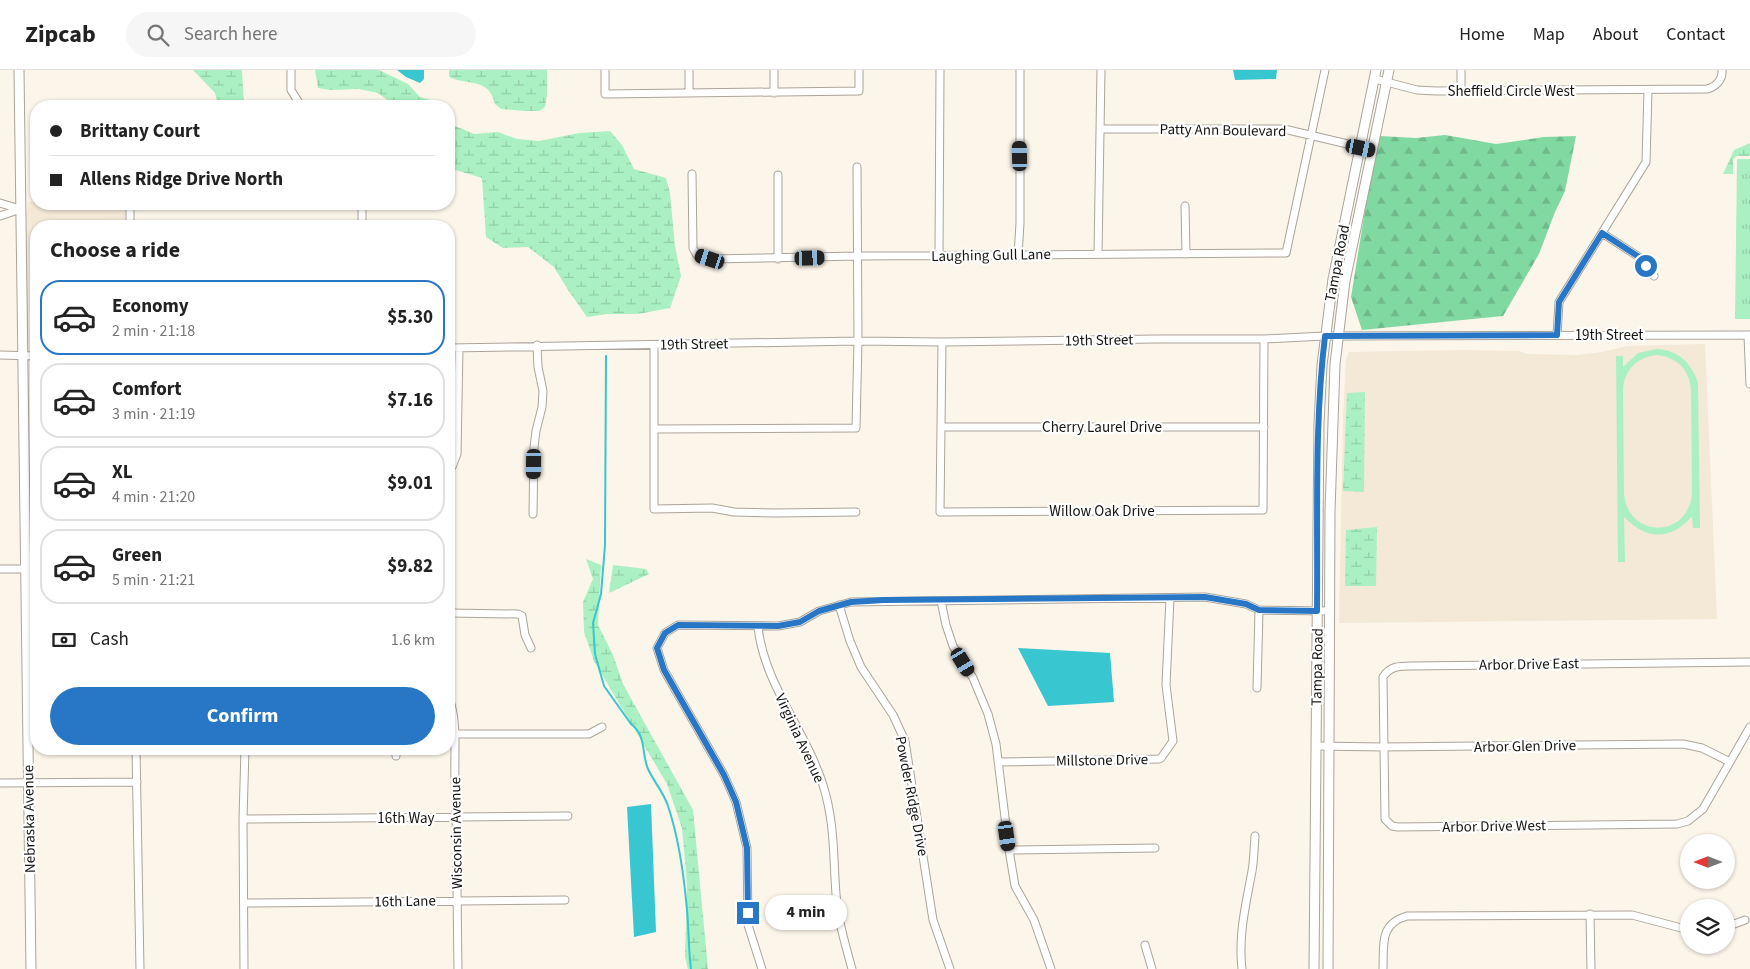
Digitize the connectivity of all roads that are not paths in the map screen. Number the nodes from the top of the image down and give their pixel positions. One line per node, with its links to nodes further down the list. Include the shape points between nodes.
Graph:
1 (19, 70): 30 (main road, Nebraska Avenue)
2 (291, 70): 20 (street, via 291,90)
3 (605, 70): 18 (street, via 605,94)
4 (689, 70): 18 (street)
5 (774, 70): 19 (street)
6 (859, 70): 19 (street, via 859,91)
7 (940, 70): 36 (street)
8 (1020, 70): 37 (street)
9 (1101, 70): 21 (street)
10 (1325, 70): 22 (street)
11 (1389, 70): 15 (main road, Tampa Road)
12 (1461, 70): 17 (street)
13 (1722, 70): 16 (street, Sheffield Circle West, via 1712,88)
14 (1376, 75): 15 (street, Sheffield Circle West); 23 (main road, Tampa Road)
15 (1387, 81): 17 (street, Sheffield Circle West, via 1417,90); 24 (main road, Tampa Road)
16 (1648, 90): 17 (street, Sheffield Circle West); 32 (street, via 1646,162)
17 (1461, 91)
18 (690, 93): 19 (street)
19 (774, 93)
20 (297, 100)
21 (1101, 129): 22 (street, Patty Ann Boulevard, via 1266,128); 33 (street)
22 (1311, 135): 23 (street, Patty Ann Boulevard); 34 (street, Laughing Gull Lane, via 1286,253)
23 (1361, 148): 24 (street, Patty Ann Boulevard); 42 (main road, Tampa Road, via 1333,279)
24 (1373, 150): 43 (main road, Tampa Road, via 1345,281)
25 (856, 167): 35 (street)
26 (692, 174): 38 (street, Laughing Gull Lane, via 693,248 697,255 710,259)
27 (778, 175): 38 (street)
28 (0, 203): 30 (street)
29 (1185, 206): 34 (street)
30 (21, 209): 31 (street); 53 (main road, Nebraska Avenue)
31 (0, 216)
32 (1602, 233): 39 (street, via 1639,257); 41 (street, via 1559,302)
33 (1098, 254): 34 (street, Laughing Gull Lane); 37 (street, Laughing Gull Lane)
34 (1186, 254)
35 (858, 256): 36 (street, Laughing Gull Lane); 38 (street, Laughing Gull Lane); 45 (street)
36 (939, 256): 37 (street, Laughing Gull Lane)
37 (1018, 256)
38 (778, 259)
39 (1654, 276)
40 (1749, 334): 41 (street, 19th Street); 54 (street)
41 (1557, 335): 43 (street, 19th Street)
42 (1325, 336): 43 (street, 19th Street); 44 (street, 19th Street); 60 (main road, Tampa Road, via 1320,394)
43 (1338, 337): 61 (main road, Tampa Road)
44 (1264, 339): 46 (street, 19th Street); 56 (street, Willow Oak Drive)
45 (858, 341): 46 (street, 19th Street); 48 (street, 19th Street); 57 (street, via 856,428)
46 (942, 342): 55 (street, Willow Oak Drive)
47 (537, 345): 48 (street, 19th Street); 50 (street, 19th Street); 62 (street, via 543,391 534,447)
48 (654, 345): 57 (street)
49 (455, 348): 50 (street, 19th Street)
50 (459, 348): 58 (street)
51 (0, 355): 53 (street)
52 (30, 356): 53 (street)
53 (23, 357): 64 (main road, Nebraska Avenue)
54 (1750, 384)
55 (941, 427): 56 (street, Cherry Laurel Drive); 56 (street, Willow Oak Drive, via 940,512 1263,510)
56 (1264, 427)
57 (655, 429): 59 (street, via 654,509)
58 (455, 459)
59 (856, 512)
60 (1318, 512): 61 (main road); 69 (main road, Tampa Road)
61 (1330, 512): 70 (main road, Tampa Road)
62 (533, 514)
63 (0, 569): 64 (street)
64 (26, 569): 89 (main road, Nebraska Avenue)
65 (1170, 598): 66 (street); 68 (street, via 1205,597 1246,604); 85 (street, Millstone Drive, via 1166,685 1173,741 1161,758)
66 (941, 601): 67 (street, via 851,602); 85 (street, via 953,646 973,678 988,714)
67 (839, 605): 72 (street, via 800,622); 110 (street, Powder Ridge Drive, via 861,666 893,715 905,741 934,920)
68 (1259, 610): 69 (street); 75 (street)
69 (1317, 611): 70 (street); 79 (main road, Tampa Road)
70 (1330, 611): 80 (main road, Tampa Road)
71 (455, 613): 73 (street, via 518,614 522,616)
72 (758, 627): 108 (street, via 678,625 665,633 657,648 664,670 724,775 738,809 747,848 748,925); 109 (street, Virginia Avenue, via 767,666 823,786 835,845 840,926)
73 (531, 648)
74 (1750, 662): 81 (street, Arbor Drive East, via 1396,667 1387,670 1383,677)
75 (1257, 688)
76 (602, 726): 78 (street, via 589,734)
77 (1750, 727): 86 (street)
78 (455, 734)
79 (1316, 746): 80 (street, Arbor Glen Drive); 114 (main road, Tampa Road)
80 (1328, 746): 81 (street, Arbor Glen Drive); 115 (main road, Tampa Road)
81 (1383, 747): 86 (street, Arbor Glen Drive, via 1683,744 1702,748); 86 (street, Arbor Drive West, via 1385,819 1398,827 1688,822 1702,809)
82 (136, 755): 87 (street)
83 (244, 755): 92 (street)
84 (455, 755): 91 (street, Wisconsin Avenue)
85 (998, 762): 95 (street)
86 (1730, 762)
87 (137, 782): 89 (street); 105 (street)
88 (0, 783): 89 (street)
89 (28, 783): 104 (main road, Nebraska Avenue)
90 (568, 816): 91 (street, 16th Way)
91 (457, 818): 92 (street, 16th Way); 96 (street, Wisconsin Avenue)
92 (243, 819): 98 (street)
93 (1255, 836): 113 (street, via 1242,921)
94 (1155, 848): 95 (street)
95 (1009, 850): 111 (street, via 1015,886 1034,920)
96 (457, 900): 97 (street, 16th Lane); 98 (street, 16th Lane); 107 (street, Wisconsin Avenue)
97 (565, 900)
98 (244, 903): 106 (street)
99 (1590, 914): 102 (street, via 1632,915); 116 (street, via 1399,918 1390,925 1384,938); 117 (street)
100 (1746, 920): 101 (street)
101 (1735, 924)
102 (1680, 928)
103 (1145, 944): 112 (street)
104 (31, 969)
105 (140, 969)
106 (244, 969)
107 (458, 969)
108 (762, 969)
109 (852, 969)
110 (950, 969)
111 (1052, 969)
112 (1152, 969)
113 (1242, 969)
114 (1314, 969)
115 (1328, 969)
116 (1383, 969)
117 (1591, 969)

